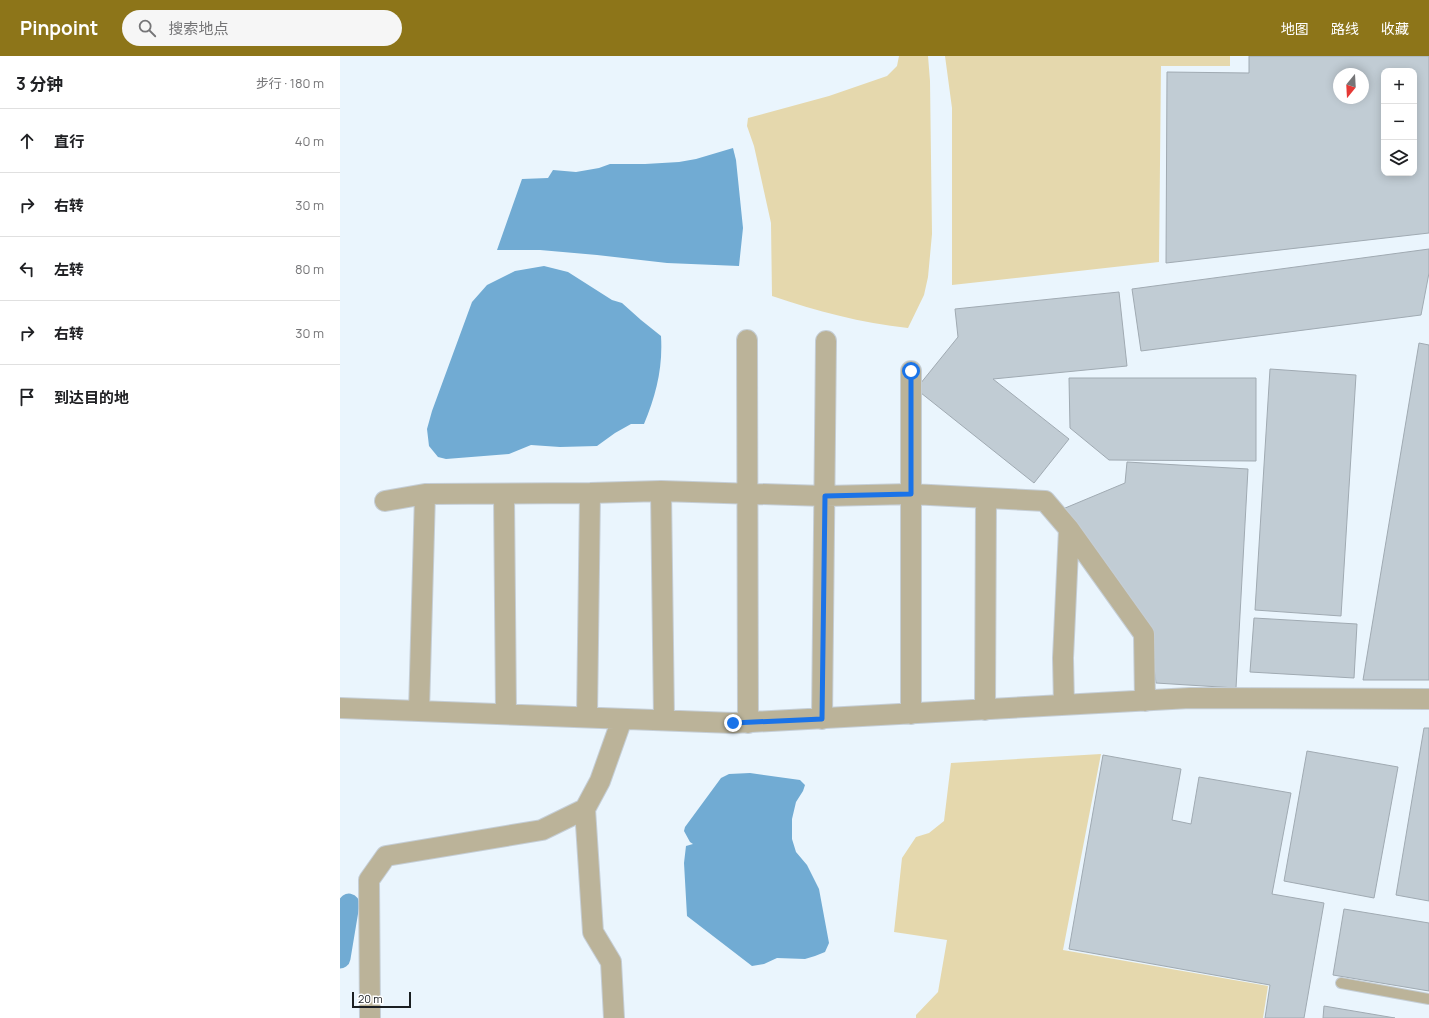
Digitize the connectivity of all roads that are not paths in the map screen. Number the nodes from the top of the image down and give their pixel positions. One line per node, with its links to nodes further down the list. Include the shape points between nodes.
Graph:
1 (747, 340): 8 (street)
2 (826, 341): 10 (street)
3 (911, 371): 9 (street)
4 (661, 491): 5 (street); 8 (street); 25 (street)
5 (590, 493): 7 (street); 22 (street)
6 (425, 494): 7 (street); 12 (street); 19 (street)
7 (504, 494): 20 (street)
8 (747, 494): 10 (street); 26 (street)
9 (911, 494): 10 (street); 11 (street); 21 (street)
10 (825, 496): 24 (street)
11 (986, 498): 13 (street, via 1045,501); 18 (street)
12 (385, 502)
13 (1069, 529): 15 (street, via 1144,634); 16 (street, via 1063,658)
14 (1429, 699): 15 (street, via 1190,698)
15 (1145, 701): 16 (street)
16 (1064, 705): 18 (street)
17 (340, 708): 19 (street)
18 (985, 710): 21 (street)
19 (419, 711): 20 (street)
20 (506, 714): 22 (street)
21 (911, 714): 24 (street)
22 (587, 718): 23 (street)
23 (622, 719): 25 (street); 27 (street, via 600,781)
24 (822, 719): 26 (street)
25 (664, 720): 26 (street)
26 (748, 723)
27 (585, 809): 30 (street, via 542,830 386,856 369,880); 31 (street, via 593,932 611,962)
28 (1342, 984): 29 (lane)
29 (1429, 999)
30 (370, 1018)
31 (614, 1018)

